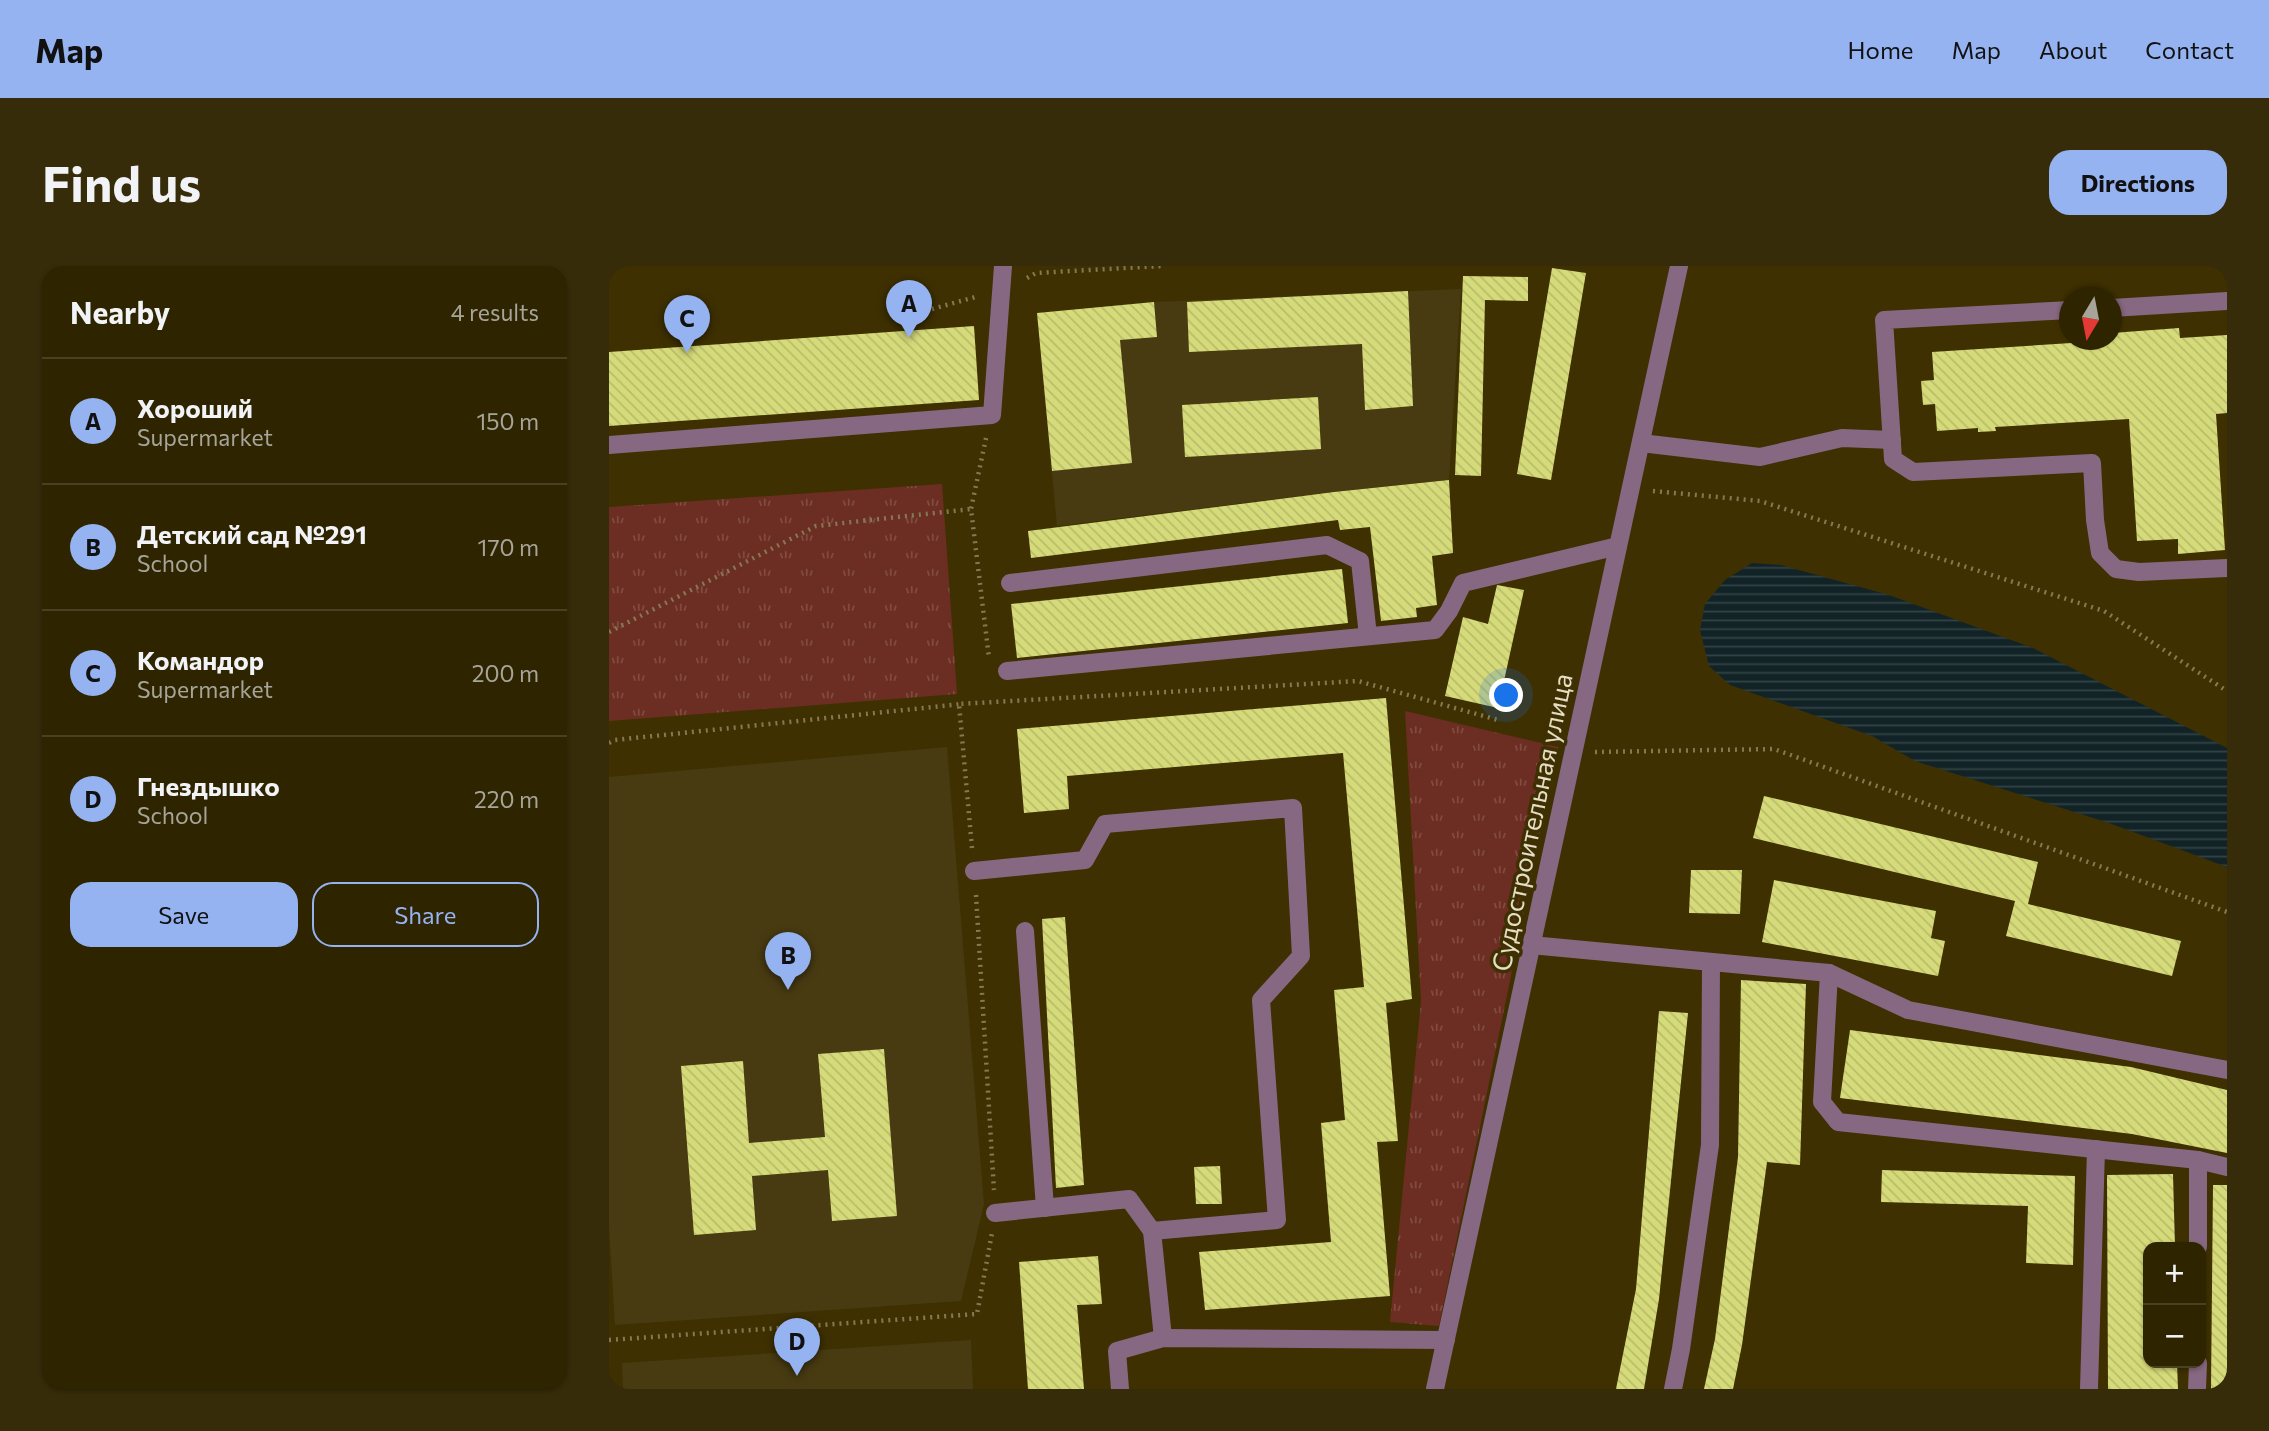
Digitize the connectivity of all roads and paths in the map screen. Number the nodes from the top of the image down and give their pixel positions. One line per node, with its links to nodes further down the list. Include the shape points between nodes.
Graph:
1 (1003, 266): 4 (street)
2 (1161, 266): 4 (path, via 1036,273)
3 (1679, 266): 11 (street, Судостроительная улица)
4 (1002, 290): 7 (path); 9 (street)
5 (2227, 301): 6 (street)
6 (2122, 307)
7 (932, 309)
8 (2059, 311): 10 (street, via 1884,320)
9 (992, 415): 12 (street); 14 (path)
10 (1892, 440): 11 (street, via 1842,438 1760,457); 16 (street, via 1893,459 1913,472 2092,463 2100,553 2116,569)
11 (1640, 443): 15 (street, Судостроительная улица)
12 (609, 445)
13 (1646, 490): 22 (path, via 1759,501 2104,611)
14 (971, 509): 18 (path, via 816,526); 20 (path)
15 (1618, 546): 19 (street, via 1463,583 1435,630); 30 (street, Судостроительная улица)
16 (2227, 568)
17 (1010, 583): 19 (street, via 1327,544 1360,561)
18 (609, 632)
19 (1367, 636): 21 (street)
20 (989, 659)
21 (1007, 671)
22 (2227, 691)
23 (959, 704): 24 (path, via 1358,681); 25 (path); 27 (path)
24 (1498, 720)
25 (609, 743)
26 (1585, 752): 28 (path, via 1774,749)
27 (974, 871): 38 (path); 39 (street, via 1084,860 1105,824 1293,808 1301,956 1261,1000 1277,1220)
28 (2227, 912)
29 (1025, 931): 37 (street)
30 (1531, 945): 31 (street); 42 (street, Судостроительная улица)
31 (1711, 963): 32 (street); 47 (street, via 1710,1145)
32 (1829, 973): 33 (street, via 1908,1010); 34 (street, via 1822,1102 1838,1122)
33 (2227, 1070)
34 (2096, 1149): 35 (street); 48 (street)
35 (2198, 1160): 36 (street); 40 (street)
36 (2227, 1167)
37 (1045, 1208): 38 (street); 39 (street, via 1129,1199)
38 (996, 1213): 43 (path, via 977,1314)
39 (1152, 1231): 41 (street)
40 (2198, 1242)
41 (1163, 1338): 42 (street); 45 (street, via 1117,1350)
42 (1446, 1339): 46 (street, Судостроительная улица)
43 (609, 1340)
44 (2197, 1368): 49 (street)
45 (1120, 1389)
46 (1435, 1389)
47 (1673, 1389)
48 (2089, 1389)
49 (2197, 1389)

